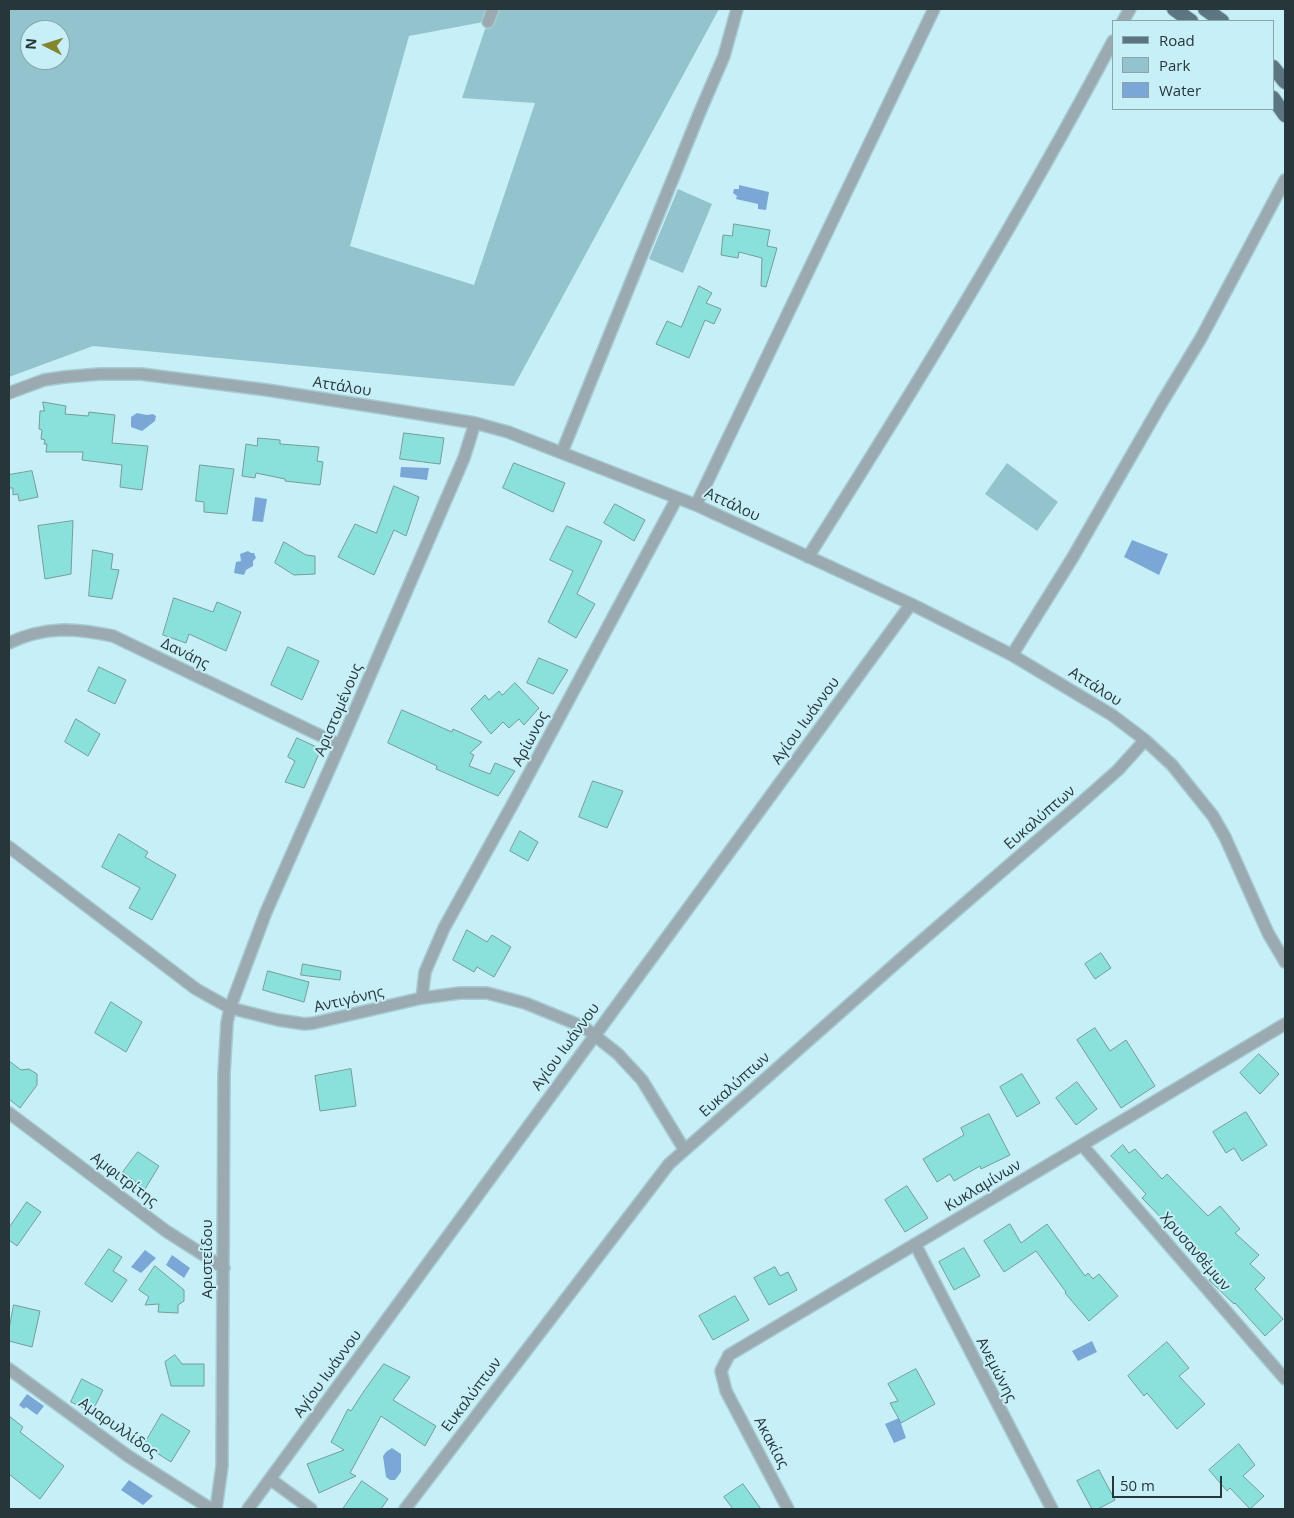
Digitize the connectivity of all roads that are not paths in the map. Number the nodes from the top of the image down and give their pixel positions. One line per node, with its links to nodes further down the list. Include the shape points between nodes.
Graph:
1 (493, 9): 10 (street)
2 (737, 9): 19 (street, via 719,69)
3 (934, 9): 21 (street)
4 (1130, 9): 7 (street)
5 (1174, 9): 8 (main road)
6 (1205, 9): 9 (main road)
7 (1124, 20)
8 (1190, 20)
9 (1221, 20)
10 (488, 22)
11 (1112, 43): 22 (street, via 954,322)
12 (1274, 68): 13 (main road)
13 (1285, 82)
14 (1274, 99): 15 (main road)
15 (1285, 115)
16 (1285, 180): 25 (street, via 1201,338)
17 (9, 393): 18 (street, Αττάλου, via 44,380 64,377 141,374 267,390)
18 (475, 424): 19 (street, Αττάλου, via 530,439); 27 (street, Αριστομένους, via 464,458)
19 (562, 452): 20 (street, Αττάλου)
20 (678, 498): 21 (street, Αττάλου); 30 (street, Αρίωνος, via 444,928 425,972)
21 (696, 505): 22 (street, Αττάλου)
22 (808, 557): 23 (street, Αττάλου)
23 (911, 604): 25 (street, Αττάλου); 33 (street, Αγίου Ιωάννου)
24 (9, 643): 27 (street, Δανάης, via 30,634 54,630 113,636)
25 (1012, 655): 26 (street, Αττάλου, via 1112,715)
26 (1146, 740): 29 (street, Αττάλου, via 1172,765 1213,816); 36 (street, Ευκαλύπτων, via 1118,770)
27 (340, 745): 31 (street, Αριστομένους, via 266,912)
28 (9, 847): 31 (street, Αντιγόνης, via 196,989)
29 (1285, 962)
30 (422, 998): 31 (street, Αντιγόνης, via 314,1024 278,1020); 33 (street, Αντιγόνης, via 475,992 497,995 557,1015)
31 (230, 1008): 38 (street, Αριστείδου, via 224,1074)
32 (1285, 1024): 35 (street, Κυκλαμίνων)
33 (594, 1034): 36 (street, Αντιγόνης, via 642,1080); 42 (street, Αγίου Ιωάννου)
34 (9, 1113): 38 (street, Αμφιτρίτης, via 166,1231)
35 (1082, 1145): 37 (street, Κυκλαμίνων); 40 (street, Χρυσανθέμων)
36 (684, 1150): 47 (street, Ευκαλύπτων, via 661,1172)
37 (914, 1244): 41 (street, Κυκλαμίνων, via 729,1355 721,1371); 49 (street, Ανεμώνης)
38 (224, 1268): 44 (street, Αριστείδου, via 222,1466)
39 (9, 1369): 43 (street, Αμαρυλλίδος, via 128,1456)
40 (1285, 1378)
41 (726, 1391): 48 (street, Ακακίας)
42 (270, 1480): 45 (street, Αγίου Ιωάννου); 46 (street)
43 (212, 1509)
44 (216, 1509)
45 (248, 1509)
46 (311, 1509)
47 (405, 1509)
48 (788, 1509)
49 (1052, 1509)

